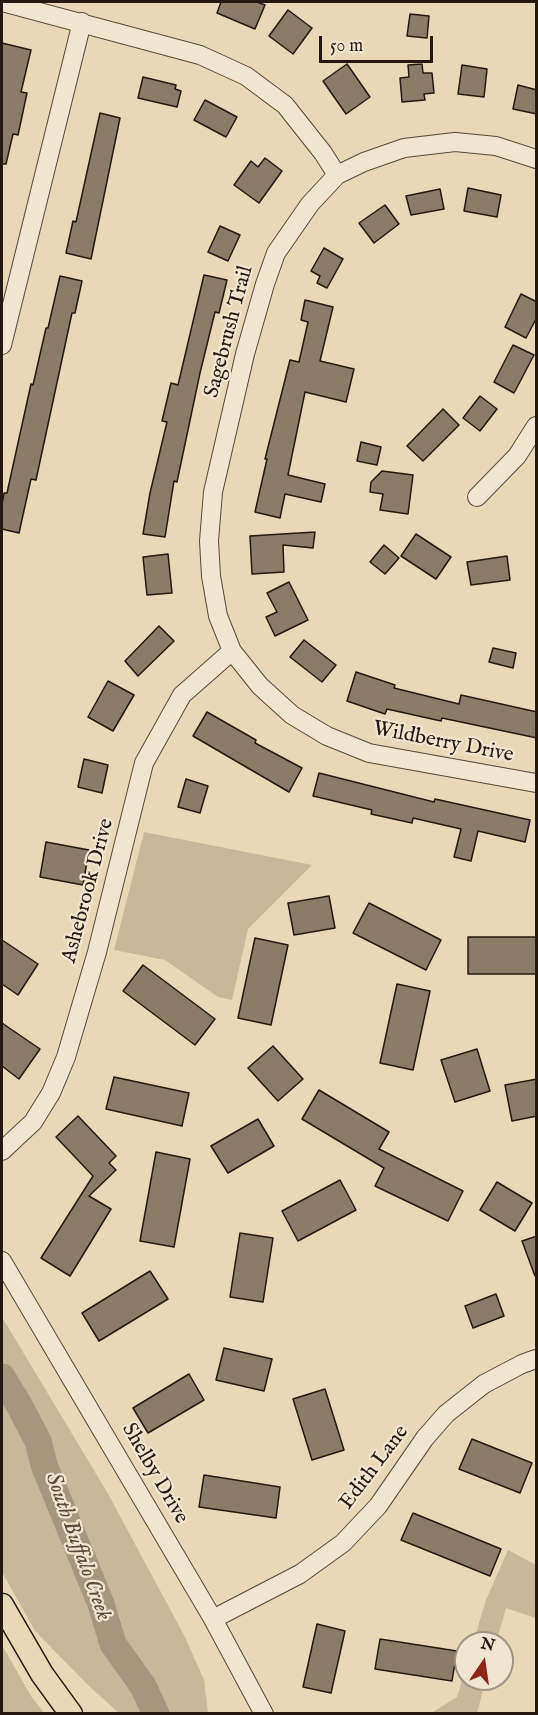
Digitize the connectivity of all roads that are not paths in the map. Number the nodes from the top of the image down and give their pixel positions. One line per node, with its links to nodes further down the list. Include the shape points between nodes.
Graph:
1 (2, 2): 2 (street)
2 (82, 22): 4 (street, via 200,55 246,76 285,105); 5 (street)
3 (537, 159): 4 (street, Sagebrush Trail, via 496,146 454,142 404,148)
4 (337, 175): 9 (street, Sagebrush Trail, via 310,204 276,253 245,354 213,492 211,576 218,615)
5 (9, 281): 6 (street)
6 (2, 345)
7 (537, 426): 8 (street, via 517,456)
8 (477, 497)
9 (232, 651): 10 (street, Wildberry Drive, via 260,686 292,715 327,736 369,753); 11 (street, Ashebrook Drive, via 182,695 144,763 97,952 66,1057 33,1122)
10 (537, 783)
11 (2, 1151)
12 (2, 1261): 15 (street, Shelby Drive)
13 (537, 1359): 15 (street, Edith Lane, via 484,1384 446,1414 378,1506 343,1543 300,1574)
14 (2, 1605): 16 (main road, via 42,1674)
15 (213, 1619): 17 (street, Shelby Drive)
16 (71, 1713)
17 (264, 1713)

